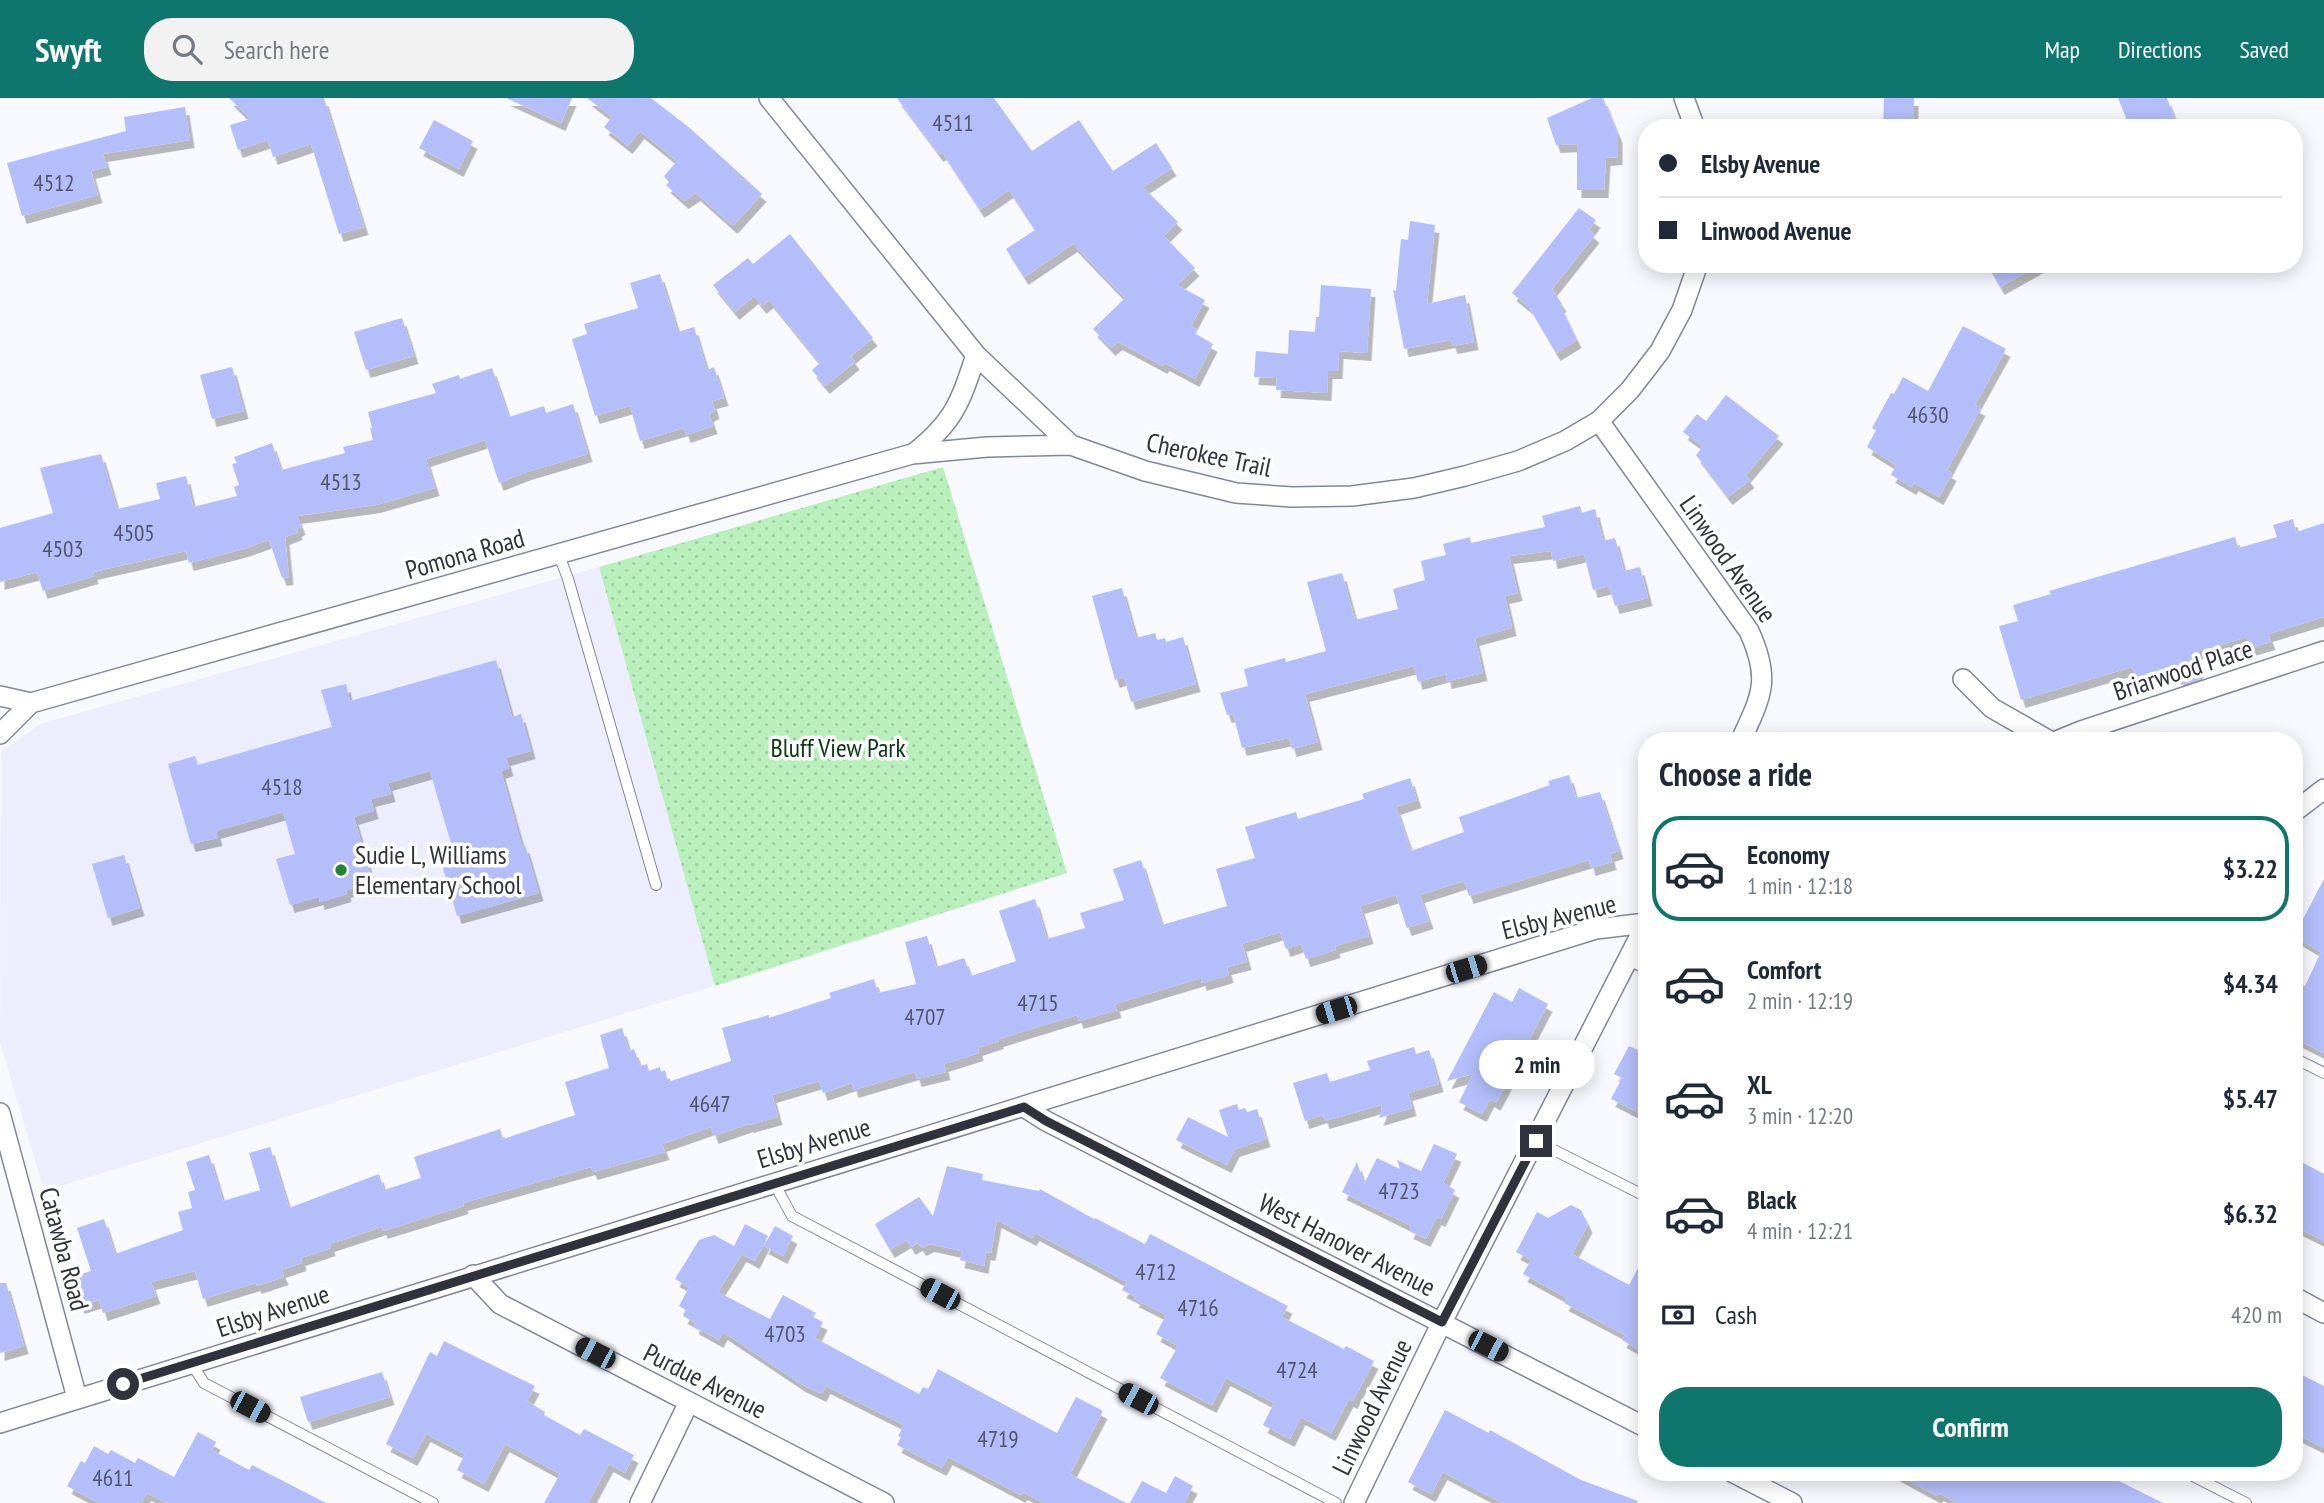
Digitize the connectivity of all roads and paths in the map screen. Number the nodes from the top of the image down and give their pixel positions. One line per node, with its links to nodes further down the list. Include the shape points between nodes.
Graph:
1 (769, 98): 5 (street, Cherokee Trail)
2 (1684, 98): 3 (street)
3 (1692, 119)
4 (1695, 273): 6 (street, Cherokee Trail, via 1660,351)
5 (976, 355): 7 (street, Cherokee Trail); 8 (street, Pomona Road, via 961,401 937,435)
6 (1599, 421): 7 (street, Cherokee Trail, via 1518,460 1414,488 1352,496 1236,493 1145,471); 14 (street, Linwood Avenue, via 1749,631 1760,654 1763,680 1759,703)
7 (1071, 445): 8 (street, Pomona Road)
8 (912, 454): 9 (street, Pomona Road)
9 (559, 555): 13 (street, Pomona Road); 20 (lane)
10 (2324, 651): 16 (street, Briarwood Place)
11 (1963, 678): 15 (street, via 1992,708)
12 (0, 696): 13 (street, Pomona Road)
13 (31, 703): 17 (street, Pomona Road)
14 (1745, 732)
15 (2034, 732)
16 (2079, 732)
17 (0, 734)
18 (2324, 789): 19 (street)
19 (2303, 805)
20 (656, 885)
21 (1638, 924): 25 (street, Elsby Avenue, via 1596,929)
22 (1638, 962): 27 (street, Linwood Avenue)
23 (2303, 1062): 24 (lane)
24 (2324, 1073)
25 (1024, 1107): 28 (street, Elsby Avenue); 33 (street, West Hanover Avenue)
26 (0, 1113): 35 (street, Catawba Road)
27 (1536, 1141): 29 (lane); 33 (street, Linwood Avenue)
28 (774, 1183): 30 (street, Elsby Avenue); 44 (lane, via 792,1216)
29 (1638, 1192)
30 (473, 1275): 34 (street, Elsby Avenue); 36 (street, Purdue Avenue, via 500,1304)
31 (2303, 1302): 32 (street)
32 (2324, 1313)
33 (1442, 1322): 38 (street, West Hanover Avenue); 45 (street, Linwood Avenue)
34 (192, 1364): 35 (street, Elsby Avenue); 41 (lane, via 204,1383)
35 (77, 1398): 37 (street, Elsby Avenue)
36 (689, 1402): 42 (street); 43 (street, Purdue Avenue)
37 (0, 1423)
38 (1638, 1423)
39 (1749, 1481): 46 (street)
40 (2203, 1481): 47 (lane)
41 (433, 1503)
42 (639, 1503)
43 (884, 1503)
44 (1336, 1503)
45 (1354, 1503)
46 (1792, 1503)
47 (2246, 1503)

